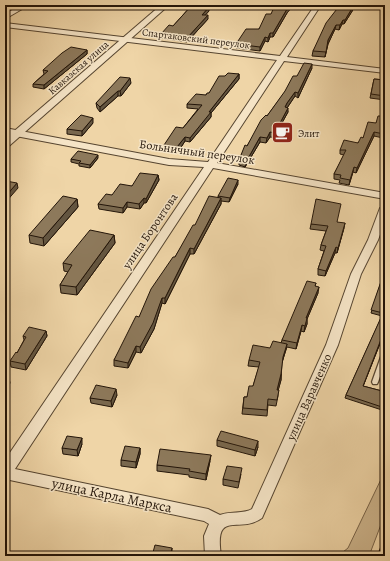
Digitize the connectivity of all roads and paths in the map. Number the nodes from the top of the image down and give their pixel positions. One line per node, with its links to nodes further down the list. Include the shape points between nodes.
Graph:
1 (26, 5): 4 (street)
2 (165, 5): 6 (street, Кавказская улица)
3 (318, 5): 7 (street, улица Боронтова)
4 (5, 17)
5 (5, 25): 6 (street, Спартаковский переулок)
6 (127, 40): 7 (street, Спартаковский переулок); 10 (street, Кавказская улица)
7 (283, 58): 8 (street, Спартаковский переулок); 12 (street, улица Боронтова)
8 (385, 70)
9 (5, 131): 10 (street, Больничный переулок)
10 (18, 134): 11 (street, Кавказская улица); 12 (street, Больничный переулок, via 169,162)
11 (5, 144)
12 (211, 165): 13 (street, Больничный переулок); 17 (street, улица Боронтова)
13 (385, 196)
14 (385, 208): 18 (street, улица Варавченко, via 356,274 332,345 257,514 251,518 224,519)
15 (385, 353): 16 (lane)
16 (375, 382)
17 (5, 473): 18 (street, улица Карла Маркса, via 208,515)
18 (218, 522): 19 (street, via 212,537)
19 (213, 556)

